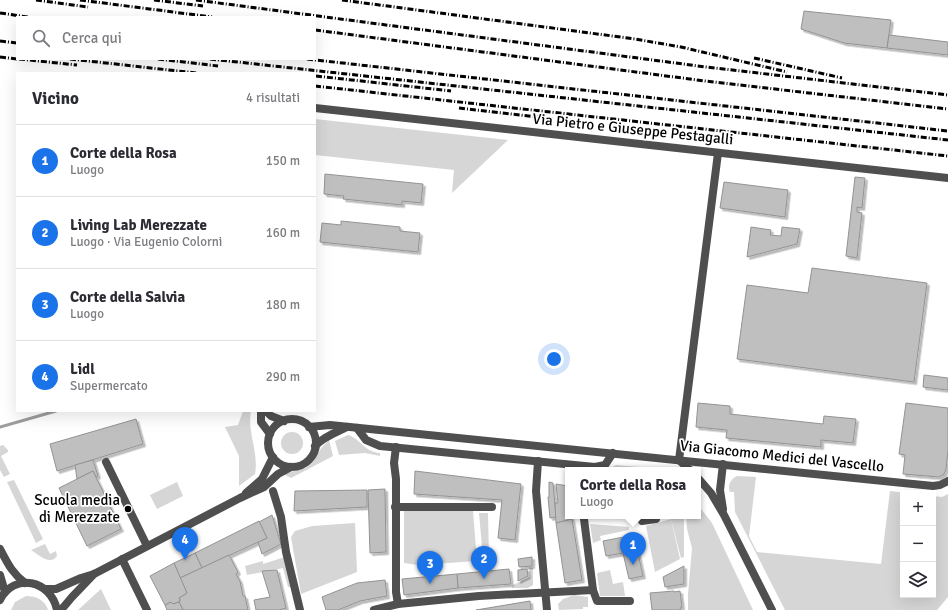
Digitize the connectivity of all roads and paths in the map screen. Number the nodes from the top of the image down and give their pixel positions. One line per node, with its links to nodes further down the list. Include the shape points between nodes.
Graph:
1 (316, 108): 2 (street, Via Pietro e Giuseppe Pestagalli)
2 (718, 153): 3 (street, Via Pietro e Giuseppe Pestagalli); 15 (street)
3 (948, 178)
4 (261, 412): 10 (street, via 261,422)
5 (267, 412): 6 (street)
6 (284, 421): 7 (street, via 296,420); 10 (street, via 275,426)
7 (309, 427): 8 (street, Via Giacomo Medici del Vascello); 11 (street, via 314,435)
8 (348, 427): 9 (street, Via Giacomo Medici del Vascello); 11 (street, via 319,441)
9 (357, 428): 12 (street, via 366,440 374,444); 13 (street, Via Giacomo Medici del Vascello)
10 (270, 434): 14 (street, via 268,446)
11 (315, 446): 19 (street, via 306,462)
12 (396, 447): 16 (street); 25 (street)
13 (612, 453): 15 (street, Via Giacomo Medici del Vascello); 16 (street, via 604,465 598,466)
14 (272, 457): 19 (street, via 281,464); 24 (street, via 262,479)
15 (679, 460): 18 (street, Via Giacomo Medici del Vascello); 20 (street)
16 (538, 461): 40 (street, via 536,491)
17 (106, 462): 31 (street)
18 (723, 464): 22 (street, Via Giacomo Medici del Vascello, via 936,486); 27 (street, via 720,490)
19 (291, 467): 24 (street, via 278,474 264,487)
20 (687, 467)
21 (701, 481): 27 (street)
22 (948, 481)
23 (273, 491): 47 (street, via 281,517 286,552)
24 (240, 498): 31 (street)
25 (395, 507): 26 (street); 43 (street)
26 (492, 507)
27 (724, 515): 50 (street)
28 (584, 519): 38 (street)
29 (656, 519): 30 (street)
30 (642, 521)
31 (147, 546): 33 (street)
32 (0, 549): 36 (street, via 14,575)
33 (122, 559): 34 (street); 46 (street)
34 (94, 574): 37 (street, via 56,589); 45 (street)
35 (0, 575): 39 (street)
36 (25, 583): 37 (street, via 36,584); 39 (street)
37 (45, 589): 44 (street, via 53,598)
38 (593, 590): 40 (street); 42 (street, via 597,601)
39 (5, 592): 41 (street)
40 (545, 593): 43 (street); 49 (street)
41 (0, 600)
42 (630, 601)
43 (398, 604): 48 (street)
44 (57, 610)
45 (61, 610)
46 (147, 610)
47 (300, 610)
48 (374, 610)
49 (546, 610)
50 (772, 610)

